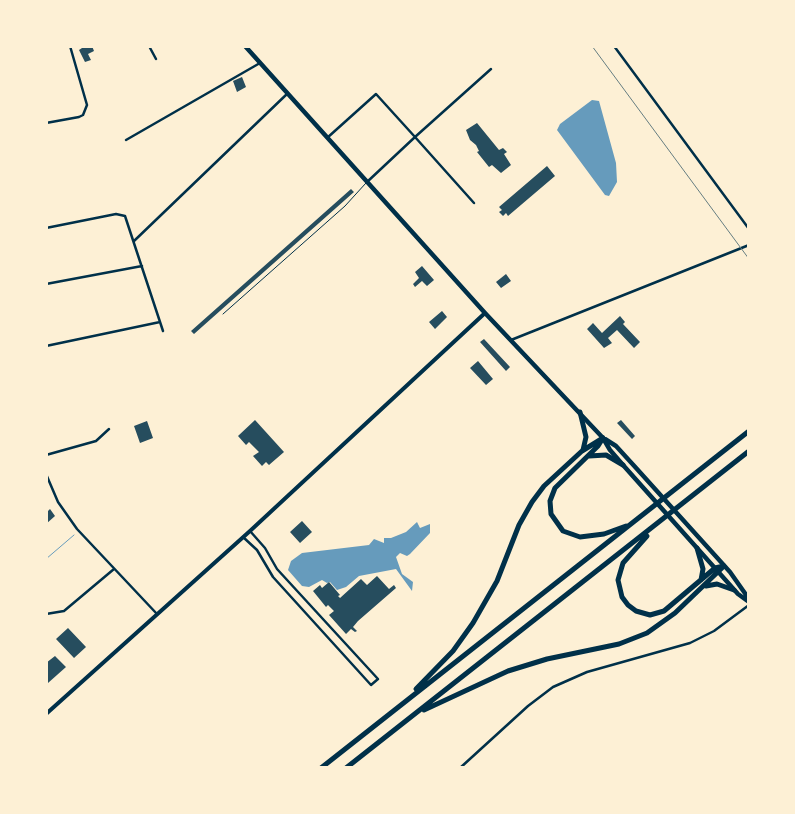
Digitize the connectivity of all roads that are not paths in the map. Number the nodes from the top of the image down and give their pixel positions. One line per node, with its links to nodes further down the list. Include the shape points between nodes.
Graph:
1 (70, 46): 9 (street, via 87,106 78,117)
2 (149, 46): 5 (street)
3 (245, 46): 6 (highway)
4 (614, 46): 16 (street)
5 (156, 58)
6 (260, 63): 8 (highway); 12 (street)
7 (491, 69): 11 (street)
8 (288, 93): 10 (highway); 17 (street)
9 (46, 123)
10 (327, 138): 11 (street, via 376,94); 13 (highway)
11 (415, 138): 13 (street); 14 (street)
12 (126, 140)
13 (367, 182): 21 (highway); 22 (lane, via 345,206)
14 (474, 203)
15 (46, 228): 17 (street, via 116,214 126,218)
16 (749, 230)
17 (134, 241): 19 (street)
18 (749, 245): 25 (street)
19 (142, 266): 20 (street); 23 (street)
20 (46, 284)
21 (485, 313): 25 (highway); 39 (street)
22 (223, 314)
23 (160, 322): 24 (street); 26 (street)
24 (163, 331)
25 (511, 340): 27 (highway)
26 (46, 346)
27 (580, 412): 30 (highway); 31 (highway, via 586,436)
28 (109, 429): 33 (street, via 96,440)
29 (749, 431): 38 (highway)
30 (603, 438): 31 (highway); 34 (highway); 35 (highway); 42 (highway, via 616,446)
31 (582, 451): 52 (highway, via 544,486 527,509 493,588 467,633 444,661)
32 (749, 451): 37 (highway)
33 (46, 455)
34 (586, 457): 35 (highway, via 606,455); 38 (highway, via 552,491 550,506 555,523 568,534 588,537)
35 (623, 465): 41 (highway)
36 (46, 474): 43 (street, via 58,502 75,527)
37 (660, 522): 45 (highway, via 620,569 618,589 624,602 641,613 659,613); 54 (highway)
38 (632, 523): 52 (highway)
39 (250, 531): 40 (street); 40 (street, via 288,582 378,679 371,685 273,577 257,550)
40 (243, 537): 51 (street)
41 (697, 548): 44 (highway); 45 (highway, via 703,569)
42 (724, 566): 44 (highway); 48 (highway, via 742,586)
43 (114, 569): 50 (street, via 64,611); 51 (street)
44 (717, 570): 45 (highway); 46 (highway); 47 (highway)
45 (701, 580)
46 (703, 587): 47 (highway, via 716,584); 54 (highway, via 661,624 636,638 508,671)
47 (734, 590): 48 (highway)
48 (749, 600)
49 (749, 606): 57 (street, via 714,631 690,643 587,672 553,687)
50 (46, 614)
51 (157, 614): 53 (street)
52 (396, 708): 55 (highway)
53 (46, 714)
54 (413, 716): 56 (highway)
55 (321, 768)
56 (346, 768)
57 (460, 768)

